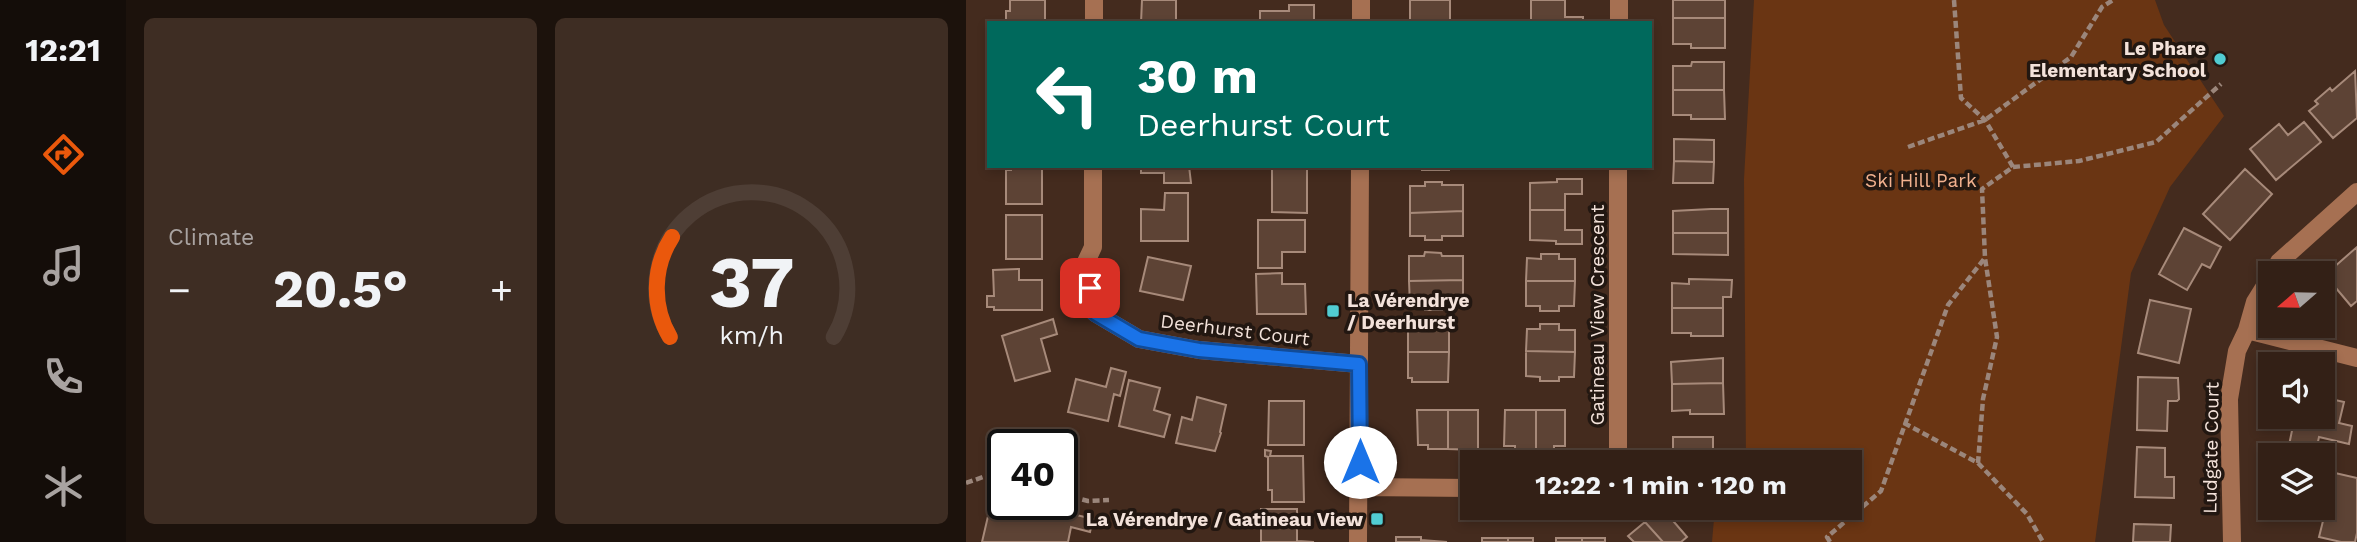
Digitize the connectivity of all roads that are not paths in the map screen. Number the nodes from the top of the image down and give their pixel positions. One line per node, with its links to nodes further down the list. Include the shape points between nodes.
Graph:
1 (1094, 0): 4 (street)
2 (1361, 0): 5 (street)
3 (1619, 0): 6 (street)
4 (1094, 21)
5 (1361, 21)
6 (1619, 21)
7 (1093, 168): 15 (street, Deerhurst Court, via 1093,247 1084,264 1095,313 1139,339 1199,350)
8 (1360, 168): 15 (street)
9 (1618, 168): 16 (street, Gatineau View Crescent)
10 (2357, 192): 11 (street)
11 (2280, 261)
12 (2258, 297): 13 (street, Ludgate Court)
13 (2247, 330): 14 (street); 20 (street, Ludgate Court, via 2237,351 2229,399)
14 (2357, 358)
15 (1359, 364): 17 (street)
16 (1618, 450)
17 (1360, 487): 18 (street); 19 (street)
18 (1460, 488)
19 (1358, 542)
20 (2232, 542)

